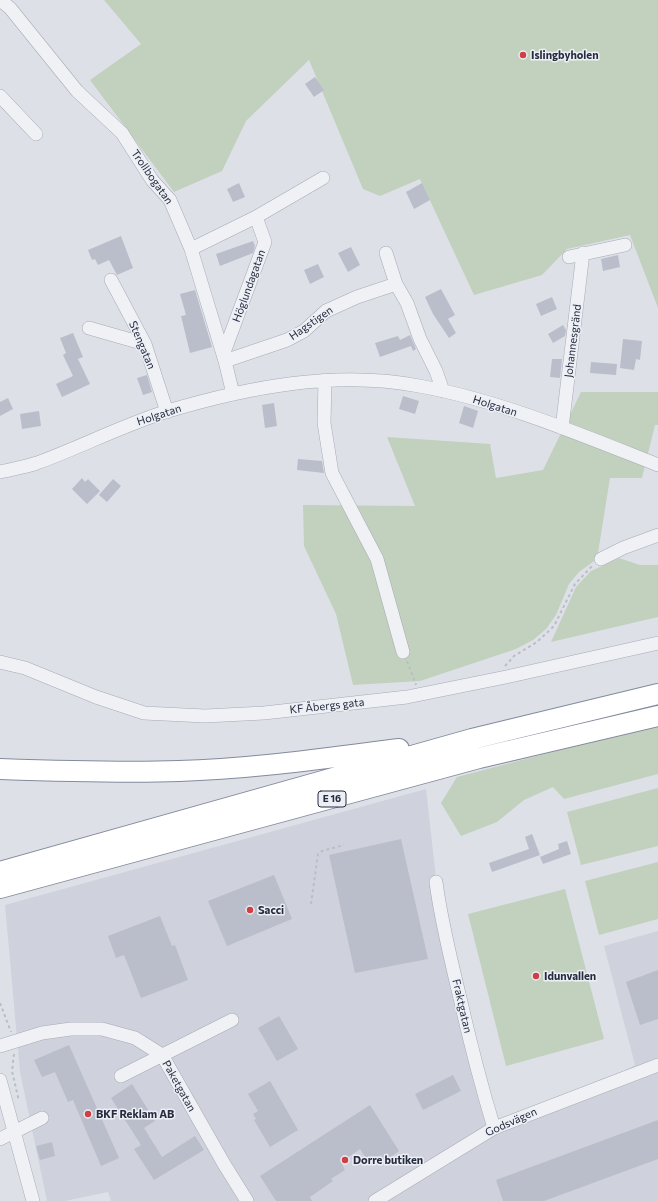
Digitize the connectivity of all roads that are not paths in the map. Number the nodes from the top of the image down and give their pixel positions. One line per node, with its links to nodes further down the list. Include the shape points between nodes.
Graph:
1 (0, 0): 7 (street, Trollbogatan, via 10,8 77,91 122,133 152,180 170,200)
2 (0, 96): 3 (street)
3 (36, 134)
4 (323, 178): 5 (street)
5 (256, 217): 7 (street); 15 (street, Höglundagatan, via 265,242)
6 (624, 245): 9 (street)
7 (191, 249): 15 (street, Trollbogatan)
8 (386, 253): 12 (street)
9 (583, 253): 10 (street); 20 (street, Johannesgränd)
10 (570, 257)
11 (111, 280): 14 (street, Stengatan)
12 (396, 284): 15 (street, Hagstigen, via 326,311 304,331 287,340); 17 (street, via 407,302)
13 (88, 328): 14 (street)
14 (145, 344): 19 (street, Stengatan)
15 (224, 358): 18 (street, Trollbogatan)
16 (325, 380): 17 (street, Holgatan, via 384,382); 18 (street, Holgatan); 26 (street, via 324,423 332,473 377,559)
17 (443, 391): 20 (street, Holgatan)
18 (233, 394): 19 (street, Holgatan)
19 (167, 412): 22 (street, Holgatan, via 36,463)
20 (562, 428): 21 (street, Holgatan)
21 (658, 465)
22 (0, 472)
23 (658, 535): 24 (street)
24 (601, 559)
25 (658, 643): 27 (street, KF Åbergs gata, via 407,697 264,713 205,716 144,713 96,697 25,668)
26 (403, 652)
27 (0, 662)
28 (658, 694): 30 (highway, E 16)
29 (658, 716): 32 (highway, E 16, via 479,758)
30 (472, 739): 31 (highway, via 260,766 178,771 82,772); 32 (highway, E 16)
31 (0, 769)
32 (3, 879)
33 (436, 882): 41 (street, Fraktgatan, via 440,914 455,980 480,1083)
34 (232, 1020): 36 (street)
35 (6, 1044): 36 (street, Paketgatan, via 42,1033 71,1029 102,1029 135,1038)
36 (162, 1055): 38 (street); 45 (street, Paketgatan)
37 (658, 1065): 41 (street, Godsvägen)
38 (121, 1076)
39 (0, 1080): 42 (street)
40 (42, 1118): 42 (street)
41 (494, 1128): 46 (street, Godsvägen)
42 (14, 1132): 43 (street); 44 (street)
43 (0, 1139)
44 (33, 1201)
45 (247, 1201)
46 (374, 1201)

